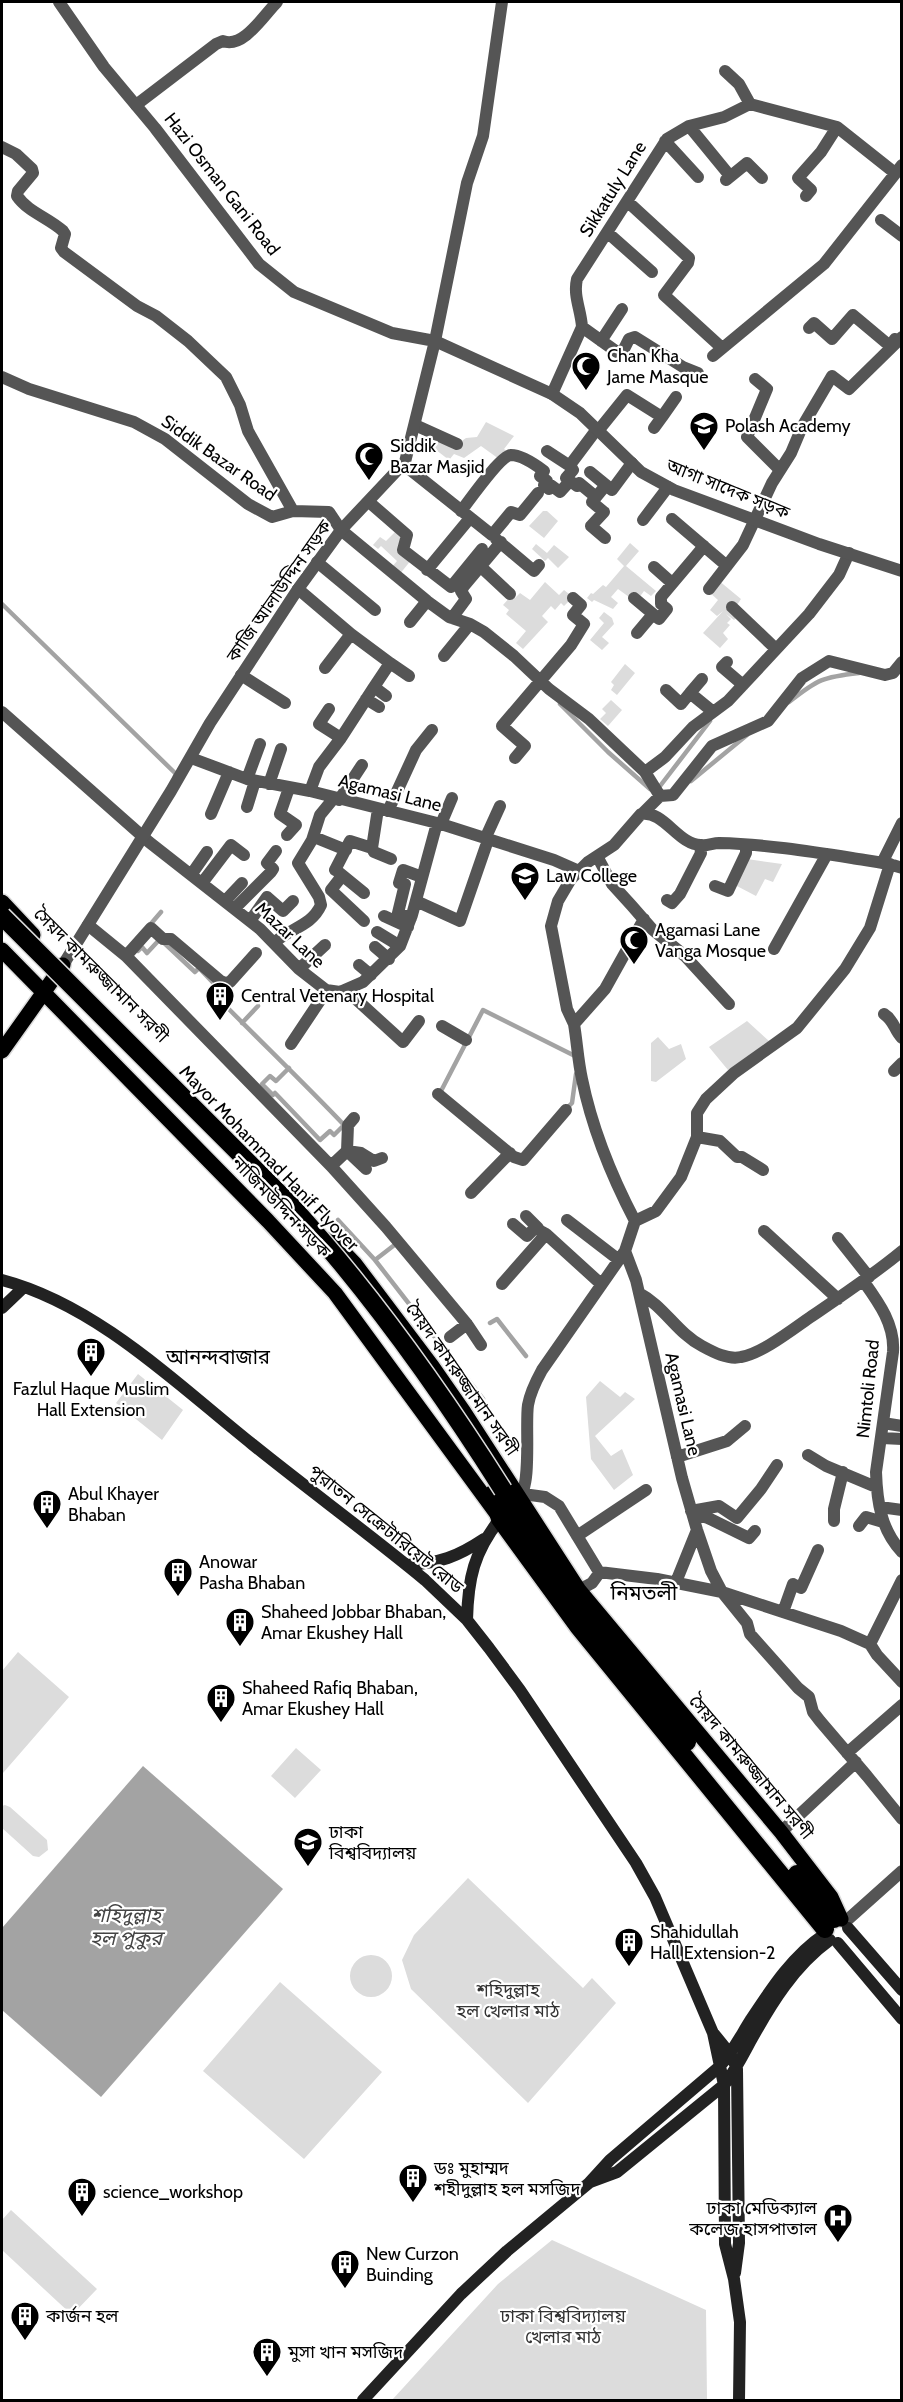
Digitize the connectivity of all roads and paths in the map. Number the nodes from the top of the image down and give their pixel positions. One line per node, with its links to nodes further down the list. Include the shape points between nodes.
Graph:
1 (59, 2): 5 (street, Hazi Osman Gani Road)
2 (277, 2): 5 (street, via 243,40 216,44)
3 (502, 2): 25 (street, কাজি আলাউদ্দিন সড়ক, via 483,136 467,183)
4 (725, 71): 6 (street, via 735,78)
5 (136, 105): 25 (street, Hazi Osman Gani Road, via 259,264 294,292 392,333)
6 (750, 105): 7 (street, Sikkatuly Lane); 8 (street)
7 (689, 126): 9 (street, Sikkatuly Lane); 13 (street, via 728,178 747,163)
8 (837, 127): 11 (street); 14 (street, via 798,178 811,190)
9 (665, 141): 12 (street); 15 (street, Sikkatuly Lane)
10 (2, 147): 50 (street, via 32,169 17,196 63,231 64,252 156,316 226,377 248,432)
11 (898, 169): 15 (street, via 824,264 718,352 664,295 689,258)
12 (698, 177)
13 (762, 178)
14 (806, 196)
15 (628, 202): 17 (street, Sikkatuly Lane)
16 (881, 220): 18 (street)
17 (608, 233): 19 (street); 21 (street, Sikkatuly Lane, via 577,279 574,291)
18 (902, 236)
19 (652, 272)
20 (622, 309): 26 (street)
21 (582, 327): 26 (street); 31 (street)
22 (809, 328): 27 (street, via 814,323 832,339 853,315)
23 (902, 330): 27 (street)
24 (902, 337): 27 (street)
25 (435, 341): 31 (street, আগা সাদেক সড়ক); 34 (street, কাজি আলাউদ্দিন সড়ক)
26 (601, 341): 28 (street, via 620,352 628,339 635,337)
27 (890, 346): 42 (street, via 849,389 832,376)
28 (698, 373)
29 (2, 377): 50 (street, Siddik Bazar Road, via 134,422 165,439 248,504 272,517)
30 (755, 379): 42 (street, via 767,389 747,437)
31 (552, 394): 36 (street, আগা সাদেক সড়ক)
32 (676, 397): 33 (street)
33 (662, 417): 35 (street); 36 (street, via 627,395)
34 (415, 425): 37 (street); 39 (street, কাজি আলাউদ্দিন সড়ক)
35 (654, 428)
36 (598, 430): 40 (street, আগা সাদেক সড়ক); 41 (street)
37 (457, 444)
38 (548, 451): 41 (street)
39 (403, 464): 49 (street, কাজি আলাউদ্দিন সড়ক); 51 (street)
40 (632, 464): 45 (street, via 612,490); 46 (street, আগা সাদেক সড়ক)
41 (570, 466): 44 (street, via 573,470 566,478)
42 (780, 470): 54 (street)
43 (590, 472): 45 (street)
44 (570, 481): 48 (street, via 577,486 579,483); 51 (street, via 560,492 552,486 549,489 540,476 544,471 513,455 507,456 499,463)
45 (606, 485): 48 (street)
46 (668, 487): 53 (street); 54 (street, আগা সাদেক সড়ক)
47 (538, 493): 51 (street, via 520,515 511,512 492,535)
48 (596, 497): 56 (street, via 592,502 604,512 591,526)
49 (369, 502): 55 (street, কাজি আলাউদ্দিন সড়ক); 66 (street, via 407,535 403,550)
50 (293, 510): 55 (street, Siddik Bazar Road, via 330,512)
51 (469, 519): 57 (street, via 488,538); 66 (street)
52 (672, 519): 58 (street)
53 (643, 520)
54 (755, 520): 60 (street, আগা সাদেক সড়ক); 64 (street)
55 (341, 530): 61 (street, কাজি আলাউদ্দিন সড়ক); 74 (street)
56 (605, 538)
57 (501, 542): 62 (street, via 534,571); 63 (street)
58 (704, 546): 64 (street); 68 (street)
59 (482, 549): 66 (street, via 451,587)
60 (849, 552): 67 (street, আগা সাদেক সড়ক); 83 (street, via 831,588)
61 (317, 562): 69 (street, কাজি আলাউদ্দিন সড়ক); 76 (street)
62 (539, 565)
63 (480, 566): 71 (street); 78 (street, via 461,591 466,599)
64 (727, 566): 70 (street)
65 (654, 567): 68 (street)
66 (427, 570)
67 (902, 571)
68 (672, 584): 77 (street, via 661,597 661,604 667,609 659,619)
69 (297, 589): 82 (street); 89 (street, কাজি আলাউদ্দিন সড়ক)
70 (709, 589)
71 (510, 594)
72 (573, 598): 91 (street, via 581,605 573,615 584,624)
73 (634, 598): 77 (street)
74 (427, 601): 78 (street); 79 (street)
75 (732, 607): 83 (street)
76 (375, 609)
77 (653, 614): 81 (street)
78 (452, 618): 80 (street)
79 (410, 622)
80 (470, 624): 84 (street); 91 (street)
81 (637, 633)
82 (351, 634): 87 (street); 88 (street)
83 (776, 649): 92 (street)
84 (444, 656)
85 (727, 662): 92 (street, via 722,667)
86 (902, 662): 115 (street, via 893,673 885,675 829,661 802,678 768,721 712,746 673,795)
87 (390, 663): 90 (street); 93 (street)
88 (324, 668)
89 (241, 675): 97 (street); 106 (street, কাজি আলাউদ্দিন সড়ক)
90 (409, 676)
91 (541, 681): 107 (street, via 502,726 525,746); 110 (street, via 590,719)
92 (743, 685): 100 (street)
93 (374, 687): 95 (street); 96 (street)
94 (666, 690): 100 (street, via 681,704 690,693)
95 (386, 696)
96 (366, 699): 98 (street); 103 (street)
97 (285, 703)
98 (379, 707)
99 (329, 709): 103 (street, via 319,724)
100 (712, 711): 110 (street)
101 (2, 712): 125 (street, Mazar Lane)
102 (432, 730): 120 (street, via 416,750)
103 (341, 738): 114 (street, via 319,767)
104 (260, 744): 111 (street)
105 (280, 749): 112 (street)
106 (191, 758): 109 (street, Agamasi Lane); 125 (street, কাজি আলাউদ্দিন সড়ক)
107 (515, 758)
108 (362, 765): 117 (street)
109 (229, 772): 111 (street, Agamasi Lane); 122 (street)
110 (645, 772): 115 (street)
111 (251, 780): 112 (street, Agamasi Lane); 119 (street)
112 (269, 784): 113 (street, Agamasi Lane)
113 (289, 788): 114 (street, Agamasi Lane); 126 (street, via 280,814 296,825)
114 (310, 791): 117 (street, Agamasi Lane)
115 (660, 796): 121 (street)
116 (452, 798): 124 (street)
117 (336, 799): 120 (street, Agamasi Lane); 127 (street, via 320,815)
118 (500, 806): 128 (street)
119 (247, 807)
120 (383, 810): 124 (street, Agamasi Lane); 131 (street)
121 (643, 813): 130 (street); 137 (street, via 614,845)
122 (211, 814)
123 (902, 823): 139 (street)
124 (439, 824): 128 (street, Agamasi Lane); 143 (street)
125 (142, 835): 142 (street, Mazar Lane); 159 (street, কাজি আলাউদ্দিন সড়ক)
126 (287, 835)
127 (314, 837): 132 (street); 162 (street, via 298,863 321,905 309,921)
128 (486, 840): 141 (street, Agamasi Lane); 148 (street, via 459,921)
129 (746, 845): 130 (street); 135 (street); 146 (street, via 728,891)
130 (700, 846): 149 (street, via 701,853 680,894 672,903)
131 (372, 848): 132 (street, via 350,841); 138 (street)
132 (346, 850): 140 (street)
133 (276, 851): 152 (street, via 267,863 272,872)
134 (207, 852): 142 (street)
135 (827, 854): 139 (street); 166 (street)
136 (244, 855): 145 (street, via 231,845)
137 (597, 856): 141 (street); 155 (street, via 612,884)
138 (391, 858)
139 (891, 865): 190 (street, via 870,928 838,980 797,1028 717,1086 698,1113)
140 (335, 871): 147 (street); 157 (street, via 332,890)
141 (579, 871): 181 (street, via 558,901 551,926 567,1009)
142 (191, 874): 145 (street, Mazar Lane)
143 (422, 877): 148 (street); 158 (street, via 403,870 399,883 405,885 398,913)
144 (242, 882): 152 (street)
145 (202, 883): 152 (street, Mazar Lane)
146 (716, 886)
147 (364, 893)
148 (416, 900): 158 (street)
149 (667, 900)
150 (292, 901): 156 (street, via 283,911 267,897)
151 (2, 902): 171 (main road, সৈয়দ কামরুজ্জামান সরণী)
152 (230, 905): 156 (street, Mazar Lane)
153 (2, 916): 230 (highway, Mayor Mohammad Hanif Flyover, bridge, via 321,1238 463,1426)
154 (384, 916): 158 (street)
155 (644, 919): 178 (street); 181 (street, via 605,989)
156 (250, 921): 162 (street, Mazar Lane)
157 (364, 921)
158 (410, 922): 164 (street)
159 (88, 925): 169 (street); 171 (street, কাজি আলাউদ্দিন সড়ক)
160 (2, 930): 230 (highway, via 325,1257 453,1427)
161 (377, 933): 164 (street)
162 (274, 943): 173 (street, Mazar Lane)
163 (325, 945): 173 (street)
164 (400, 945): 170 (street)
165 (375, 948): 170 (street)
166 (774, 949)
167 (2, 950): 177 (main road, নাজিমউদ্দিন সড়ক)
168 (256, 953): 169 (street, via 230,982 223,983 171,939 163,939 151,928)
169 (126, 956): 194 (street)
170 (389, 959): 174 (street)
171 (63, 965): 177 (main road); 230 (main road, সৈয়দ কামরুজ্জামান সরণী, via 355,1264 432,1366)
172 (359, 965): 174 (street)
173 (299, 969): 175 (street, Mazar Lane)
174 (371, 975): 176 (street)
175 (327, 990): 176 (street, Mazar Lane); 185 (street)
176 (346, 990): 180 (street, via 403,1042)
177 (44, 992): 186 (main road); 234 (main road, নাজিমউদ্দিন সড়ক, via 335,1293)
178 (729, 1004)
179 (884, 1014): 183 (street)
180 (419, 1021)
181 (574, 1024): 200 (street, via 581,1078 593,1120)
182 (442, 1026): 184 (street)
183 (902, 1038)
184 (466, 1040)
185 (291, 1044)
186 (2, 1051)
187 (438, 1094): 192 (street)
188 (566, 1110): 192 (street, via 523,1161)
189 (354, 1118): 191 (street, via 348,1125)
190 (697, 1137): 196 (street, via 720,1141 737,1157); 200 (street, via 673,1189 656,1211)
191 (347, 1150): 193 (street, via 374,1161); 194 (street); 195 (street)
192 (510, 1153): 197 (street)
193 (381, 1158)
194 (331, 1166): 215 (street)
195 (366, 1169)
196 (763, 1170)
197 (471, 1193)
198 (526, 1216): 202 (street)
199 (567, 1220): 206 (street)
200 (635, 1221): 206 (street)
201 (513, 1224): 202 (street, via 527,1236 535,1228)
202 (542, 1231): 209 (street); 210 (street)
203 (764, 1231): 213 (street)
204 (838, 1238): 208 (street, Nimtoli Road)
205 (902, 1251): 208 (street)
206 (622, 1256): 210 (street); 212 (street, Agamasi Lane)
207 (2, 1280): 211 (main road, পুরাতন সেক্রেটারিয়েট রোড)
208 (866, 1280): 213 (street); 218 (street, Nimtoli Road, via 887,1318)
209 (502, 1284)
210 (601, 1284): 230 (street, via 532,1391 525,1427 527,1457)
211 (24, 1287): 214 (main road); 244 (main road, পুরাতন সেক্রেটারিয়েট রোড, via 78,1313 134,1348)
212 (639, 1293): 213 (street, via 658,1305 700,1345 740,1358 787,1334); 225 (street, Agamasi Lane)
213 (838, 1299)
214 (2, 1308)
215 (466, 1324): 216 (street); 217 (street)
216 (450, 1337)
217 (481, 1345)
218 (897, 1354): 219 (street, Nimtoli Road)
219 (883, 1423): 221 (street); 222 (street, Nimtoli Road)
220 (746, 1426): 225 (street, via 727,1441)
221 (902, 1426)
222 (882, 1438): 223 (street); 228 (street, Nimtoli Road)
223 (902, 1439)
224 (808, 1455): 227 (street)
225 (677, 1457): 233 (street, Agamasi Lane)
226 (777, 1465): 233 (street, via 737,1518 719,1506)
227 (843, 1472): 228 (street); 235 (street)
228 (876, 1487): 231 (street, Nimtoli Road)
229 (646, 1490): 240 (street)
230 (509, 1494): 234 (highway); 240 (street, via 541,1496 553,1501); 248 (main road, সৈয়দ কামরুজ্জামান সরণী)
231 (880, 1507): 232 (street); 236 (street, Nimtoli Road)
232 (902, 1510)
233 (692, 1512): 238 (street, Agamasi Lane); 239 (street, via 749,1538)
234 (507, 1517): 241 (main road); 259 (highway)
235 (834, 1521)
236 (883, 1522): 237 (street, via 866,1517); 243 (street, Nimtoli Road)
237 (859, 1526)
238 (697, 1530): 247 (street); 249 (street, Agamasi Lane)
239 (755, 1531)
240 (577, 1536): 245 (street)
241 (485, 1538): 244 (main road, via 451,1558); 251 (main road, via 470,1576)
242 (818, 1550): 250 (street, via 801,1588 793,1584)
243 (902, 1552)
244 (407, 1565): 251 (main road, পুরাতন সেক্রেটারিয়েট রোড)
245 (599, 1574): 247 (street); 248 (street)
246 (902, 1580): 252 (street)
247 (676, 1582): 249 (street)
248 (579, 1590): 257 (main road, সৈয়দ কামরুজ্জামান সরণী)
249 (722, 1592): 250 (street); 255 (street, Agamasi Lane, via 747,1623 750,1634 809,1697 813,1712)
250 (783, 1612): 252 (street)
251 (467, 1620): 262 (main road, পুরাতন সেক্রেটারিয়েট রোড, via 520,1690 636,1863 656,1897)
252 (870, 1644): 253 (street)
253 (902, 1682)
254 (902, 1705): 255 (street)
255 (851, 1758): 256 (street, Agamasi Lane); 257 (street)
256 (902, 1819)
257 (781, 1832): 259 (main road, সৈয়দ কামরুজ্জামান সরণী, via 831,1897)
258 (902, 1871): 259 (street)
259 (836, 1929): 260 (main road); 261 (main road); 263 (main road, via 813,1942 776,1982); 265 (main road, via 790,1978)
260 (902, 1990)
261 (902, 2019)
262 (713, 2033): 263 (main road); 264 (main road)
263 (731, 2055): 264 (main road); 265 (main road)
264 (719, 2067): 266 (main road); 267 (main road, via 610,2160)
265 (737, 2069): 266 (main road); 268 (main road, via 739,2243)
266 (724, 2085): 267 (main road, via 617,2172); 268 (main road, via 725,2244)
267 (589, 2183): 269 (main road, via 461,2294)
268 (734, 2279): 270 (main road, via 740,2322)
269 (363, 2400)
270 (738, 2400)

